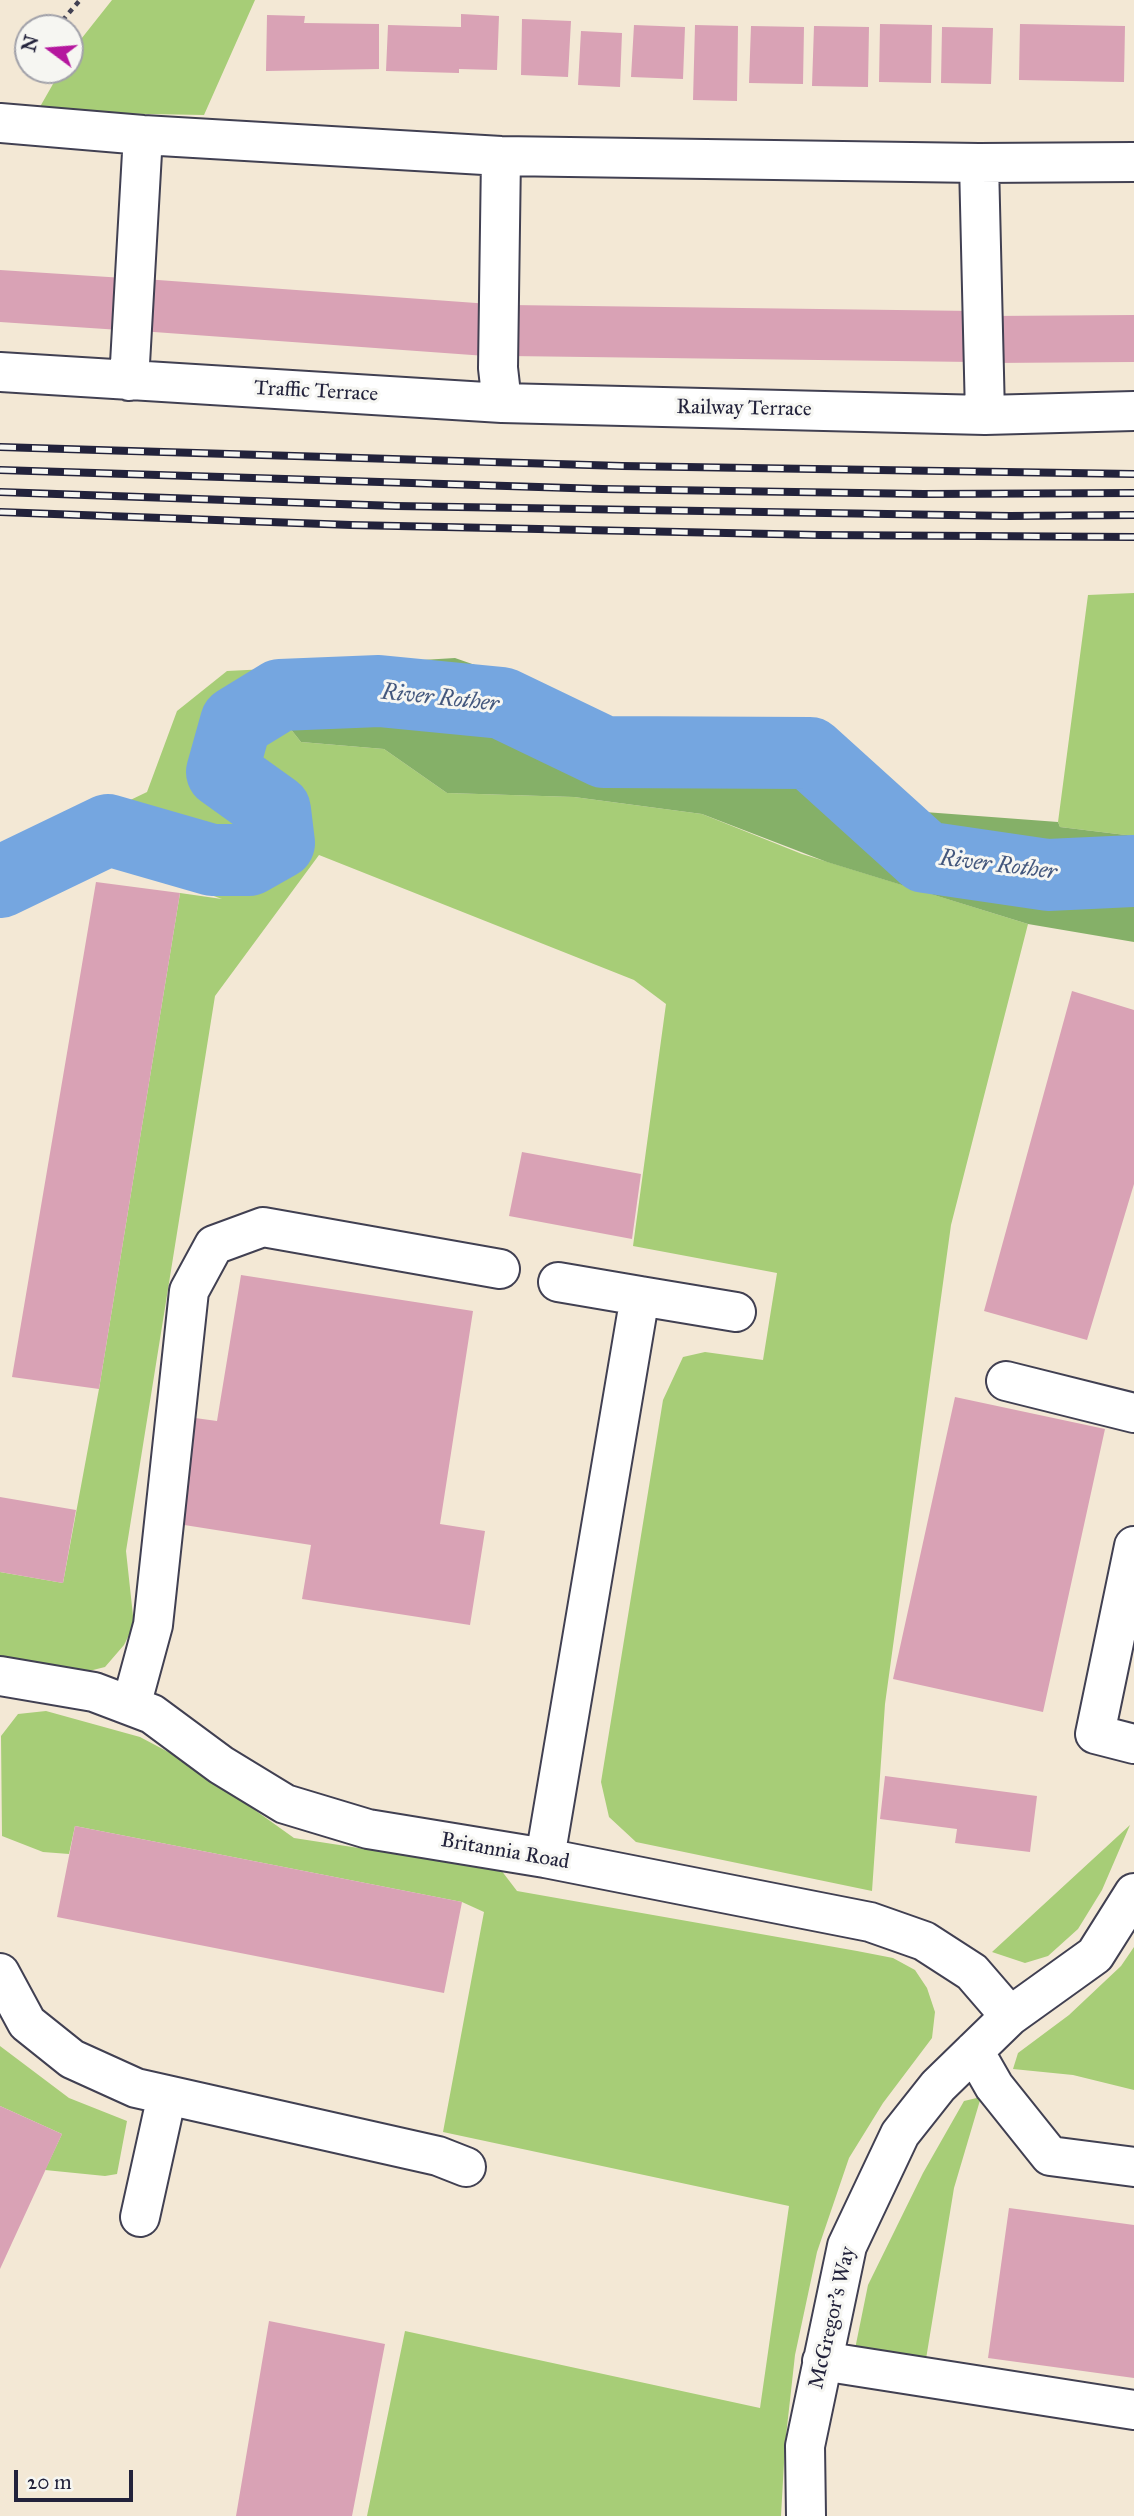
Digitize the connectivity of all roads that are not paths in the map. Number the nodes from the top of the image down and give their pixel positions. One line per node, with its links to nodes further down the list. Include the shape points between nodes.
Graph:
1 (0, 123): 2 (street)
2 (143, 135): 3 (street); 7 (street)
3 (501, 156): 5 (street); 8 (street, via 498,368)
4 (1134, 162): 5 (street)
5 (979, 163): 10 (street)
6 (0, 372): 7 (street, Traffic Terrace)
7 (129, 381): 8 (street, Traffic Terrace)
8 (502, 403): 10 (street, Railway Terrace)
9 (1134, 411): 10 (street, Railway Terrace)
10 (985, 415)
11 (500, 1269): 19 (street, via 263,1227 214,1245 189,1291 153,1625)
12 (558, 1282): 13 (street)
13 (640, 1296): 14 (street); 21 (street)
14 (736, 1312)
15 (1006, 1381): 16 (street)
16 (1134, 1413)
17 (1134, 1546): 20 (street, via 1096,1734)
18 (0, 1676): 19 (street, Britannia Road, via 94,1692)
19 (131, 1706): 21 (street, Britannia Road, via 152,1714 221,1765 285,1804 369,1829)
20 (1134, 1744)
21 (545, 1858): 24 (street, Britannia Road, via 870,1922 924,1941 972,1972)
22 (1134, 1893): 24 (street, McGregor's Way, via 1095,1955)
23 (0, 1973): 26 (street, via 27,2023 72,2059 136,2088)
24 (1010, 2016): 25 (street, McGregor's Way)
25 (974, 2050): 27 (street, via 994,2086 1050,2156); 30 (street, McGregor's Way, via 938,2086 901,2134 873,2189 847,2246)
26 (167, 2095): 28 (street, via 438,2156); 29 (street)
27 (1134, 2166)
28 (466, 2167)
29 (140, 2217)
30 (822, 2361): 31 (street); 32 (street, McGregor's Way, via 805,2446)
31 (1134, 2410)
32 (806, 2516)

